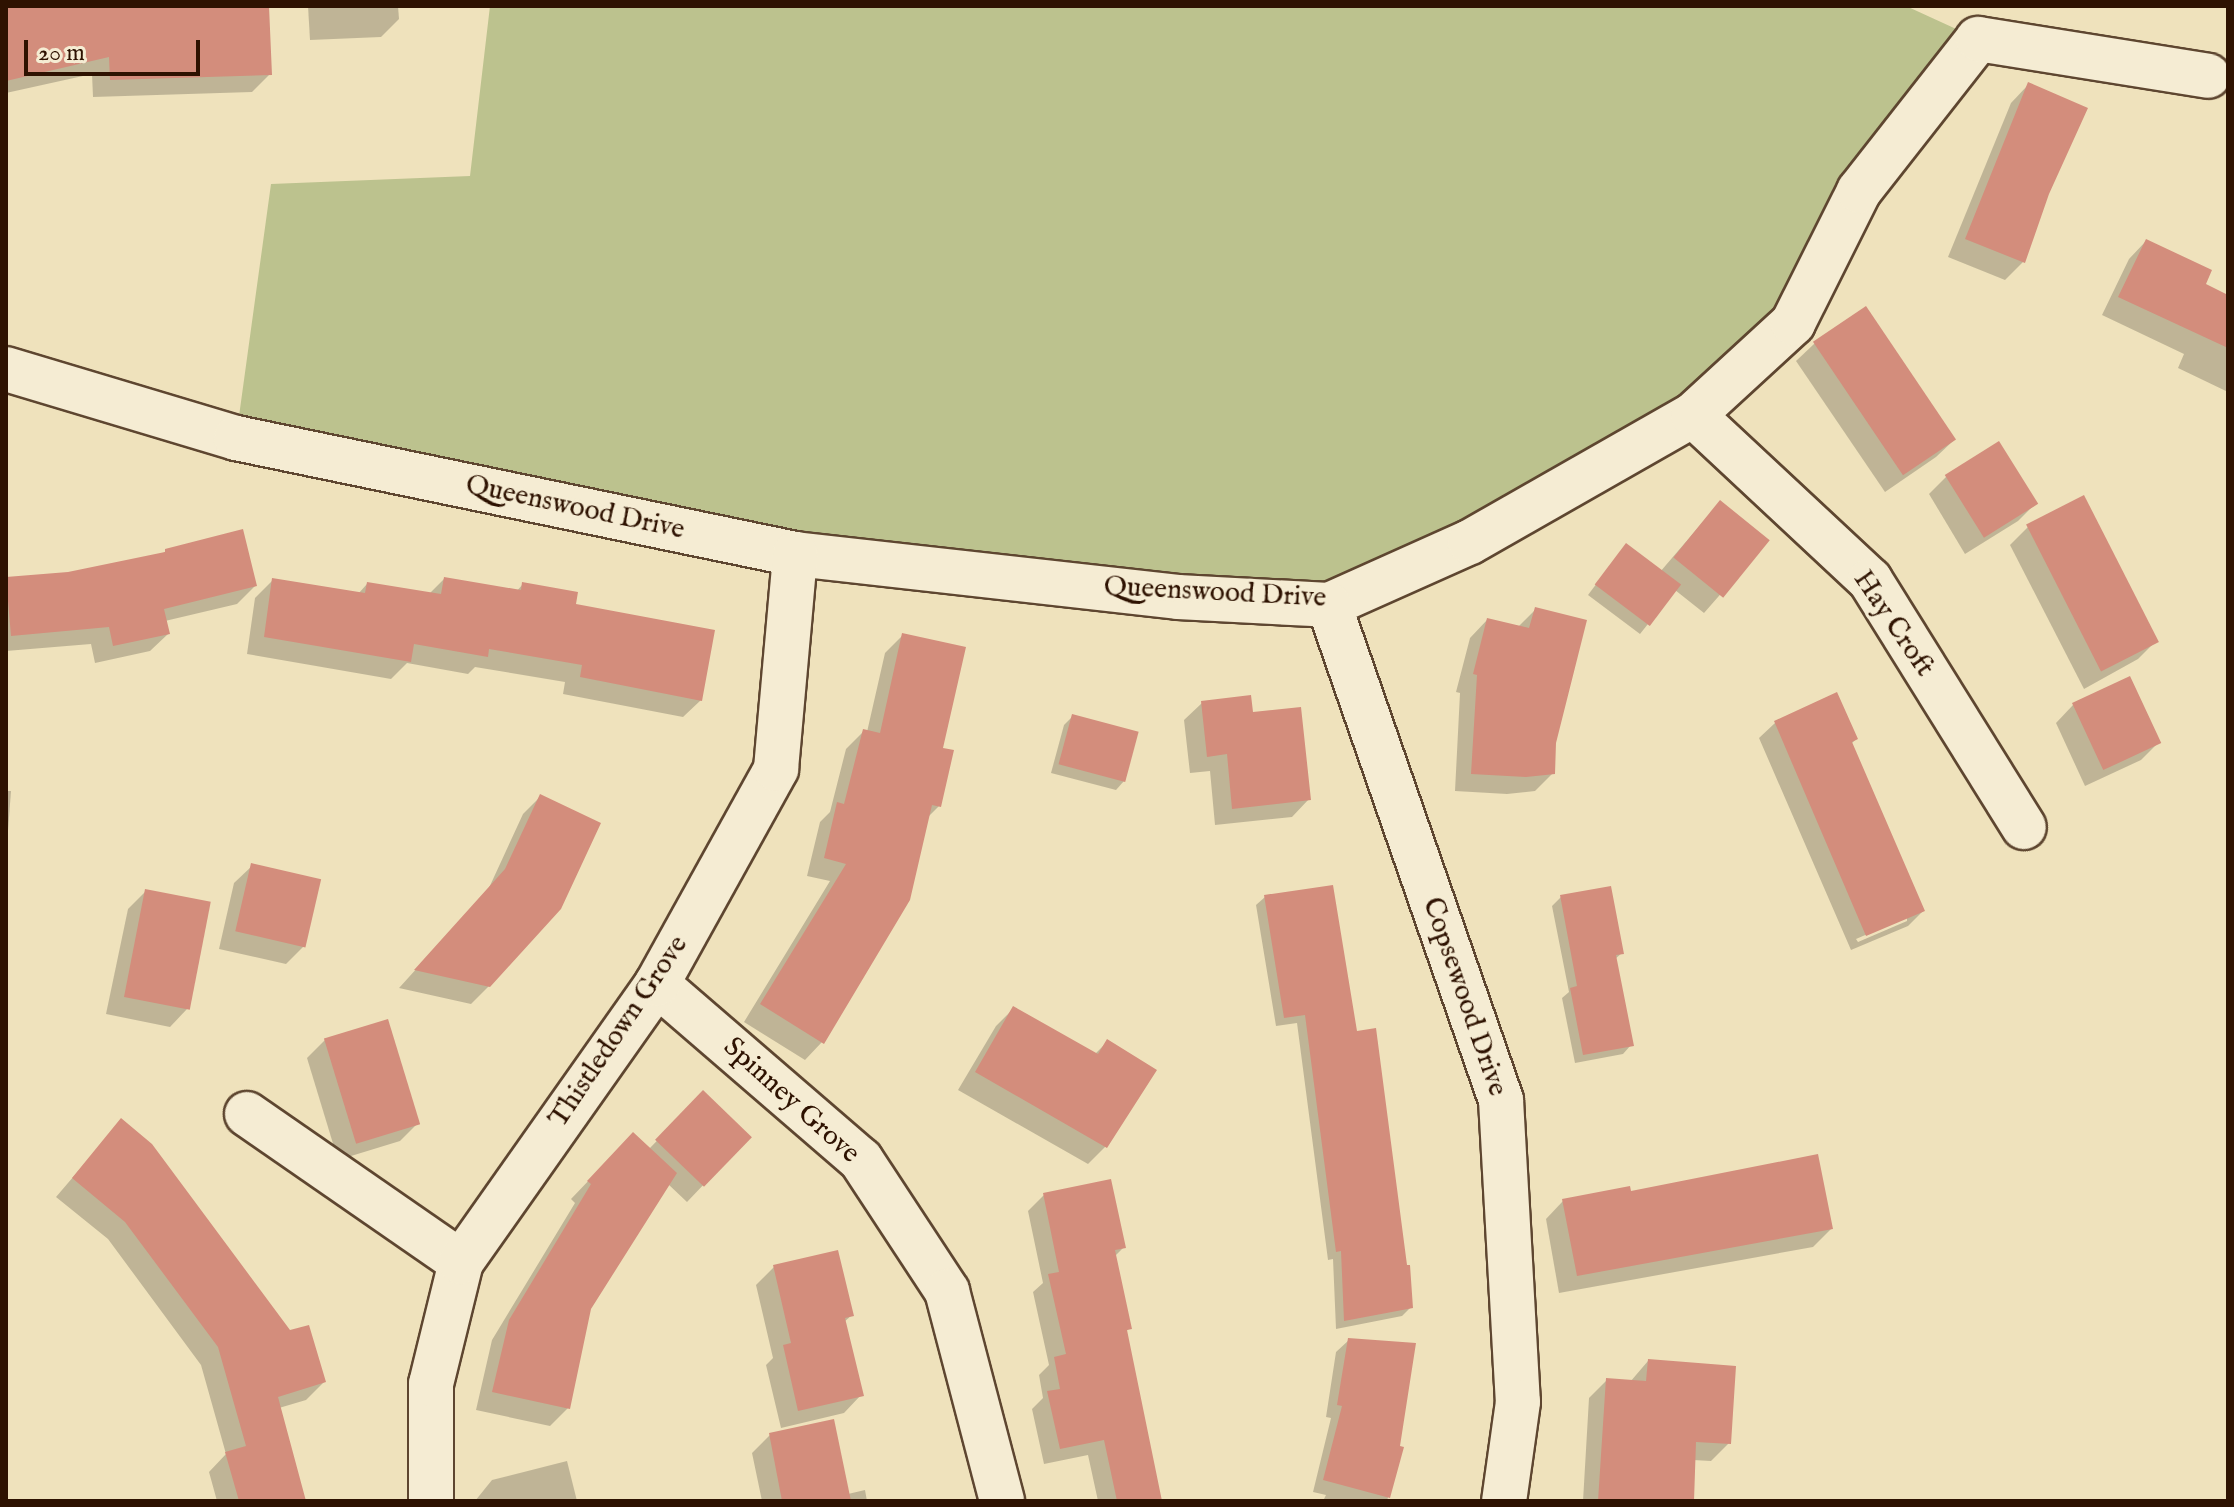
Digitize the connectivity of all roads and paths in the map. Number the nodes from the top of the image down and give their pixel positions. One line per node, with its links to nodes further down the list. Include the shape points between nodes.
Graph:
1 (2208, 76): 3 (street, Queenswood Drive, via 1978,39 1859,191 1793,323)
2 (6, 369): 4 (street, Queenswood Drive, via 236,438)
3 (1693, 415): 5 (street, Queenswood Drive, via 1470,542); 6 (street, Hay Croft, via 1870,580)
4 (795, 554): 5 (street, Queenswood Drive, via 1178,597); 7 (street, Thistledown Grove, via 776,769)
5 (1329, 605): 12 (street, Copsewood Drive, via 1501,1100 1518,1402)
6 (2024, 827)
7 (657, 984): 9 (street, Thistledown Grove); 11 (street, Spinney Grove, via 861,1160 947,1291)
8 (247, 1114): 9 (street)
9 (461, 1262): 10 (street, Thistledown Grove, via 431,1384)
10 (431, 1501)
11 (1002, 1501)
12 (1504, 1501)

